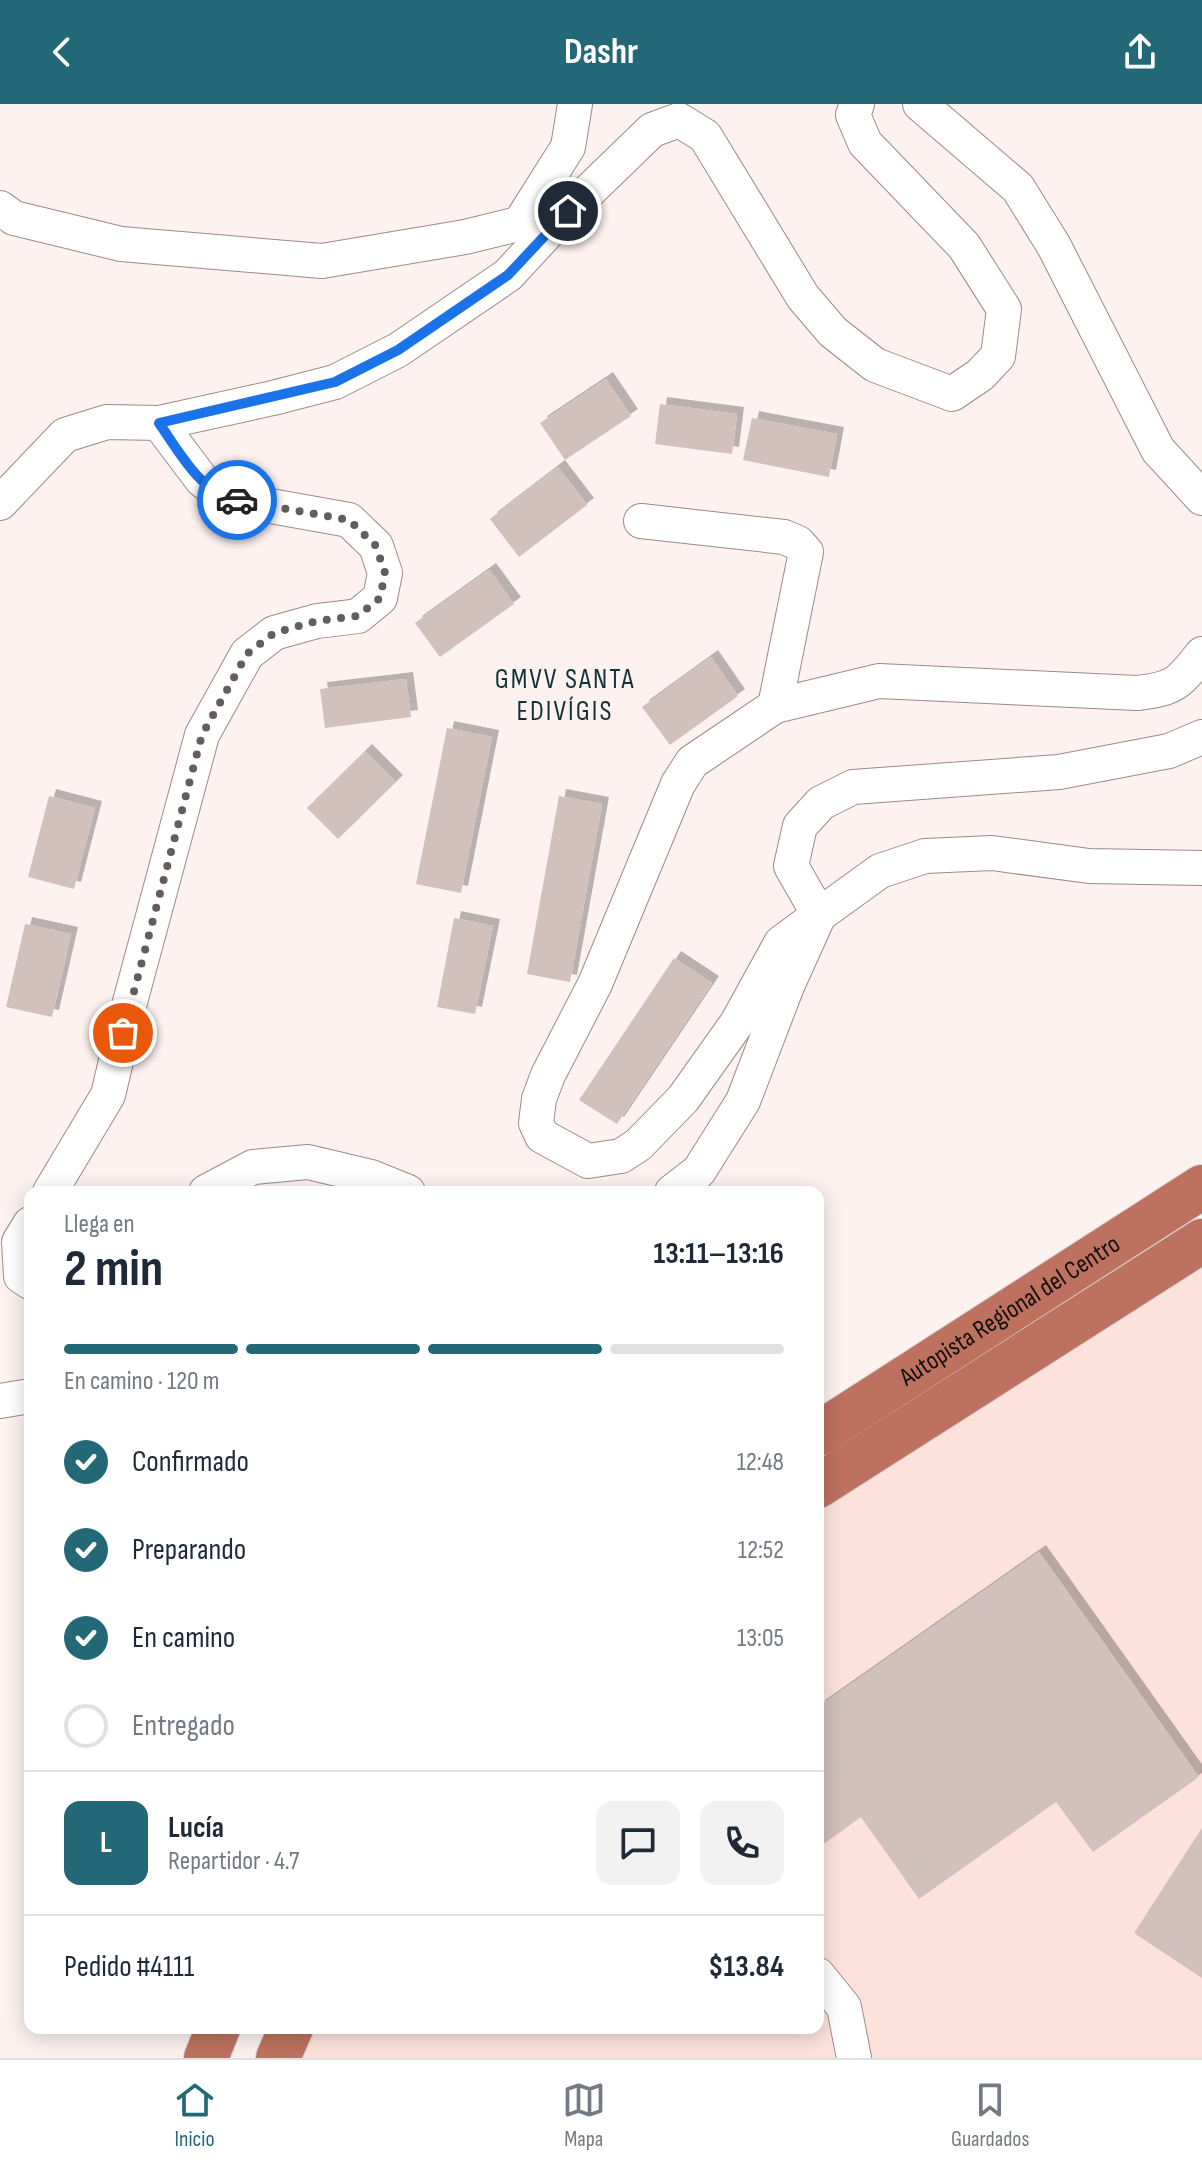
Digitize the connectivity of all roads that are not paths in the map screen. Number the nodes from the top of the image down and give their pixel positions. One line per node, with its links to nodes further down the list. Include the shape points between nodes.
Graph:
1 (575, 104): 6 (street, via 568,147)
2 (857, 104): 5 (street, via 853,115 865,143 964,246 1004,309 998,356 952,394 875,365 833,332 803,297 705,136 679,120 652,130)
3 (920, 104): 8 (street, via 1018,188 1054,246 1158,450)
4 (0, 208): 6 (street, via 14,218 121,244 322,261)
5 (568, 211): 6 (street); 7 (street, via 508,275 398,350 335,382)
6 (520, 223)
7 (159, 423): 9 (street, via 107,422 65,435); 16 (street, via 202,480 226,498 349,520 376,546 385,573 380,598 358,616 274,633 247,654 202,735 108,1095)
8 (1202, 498)
9 (0, 503)
10 (641, 521): 12 (street, via 784,537 806,552)
11 (1202, 654): 12 (street, via 1164,690 879,681)
12 (775, 706): 15 (street, via 692,762 678,784 595,984 543,1087 536,1123 542,1136 588,1161 621,1156 638,1145 683,1099 737,1023 781,943)
13 (1202, 737): 15 (street, via 1169,751 1059,772 853,787 821,803 800,826 791,866)
14 (1202, 868): 15 (street, via 1089,866 992,853 925,856 880,871)
15 (819, 915): 19 (street, via 743,1101 699,1171)
16 (54, 1186)
17 (217, 1186): 18 (street, via 253,1167 308,1162)
18 (393, 1186)
19 (680, 1186)
20 (1202, 1187): 26 (highway, Autopista Regional del Centro)
21 (24, 1234): 23 (street, via 19,1242)
22 (1202, 1241): 27 (highway, Autopista Regional del Centro)
23 (24, 1278)
24 (24, 1397): 25 (street)
25 (0, 1401)
26 (824, 1430)
27 (824, 1482)
28 (824, 1982): 33 (street, via 844,2007)
29 (216, 2034): 31 (highway)
30 (288, 2034): 32 (highway)
31 (206, 2058)
32 (278, 2058)
33 (854, 2058)

